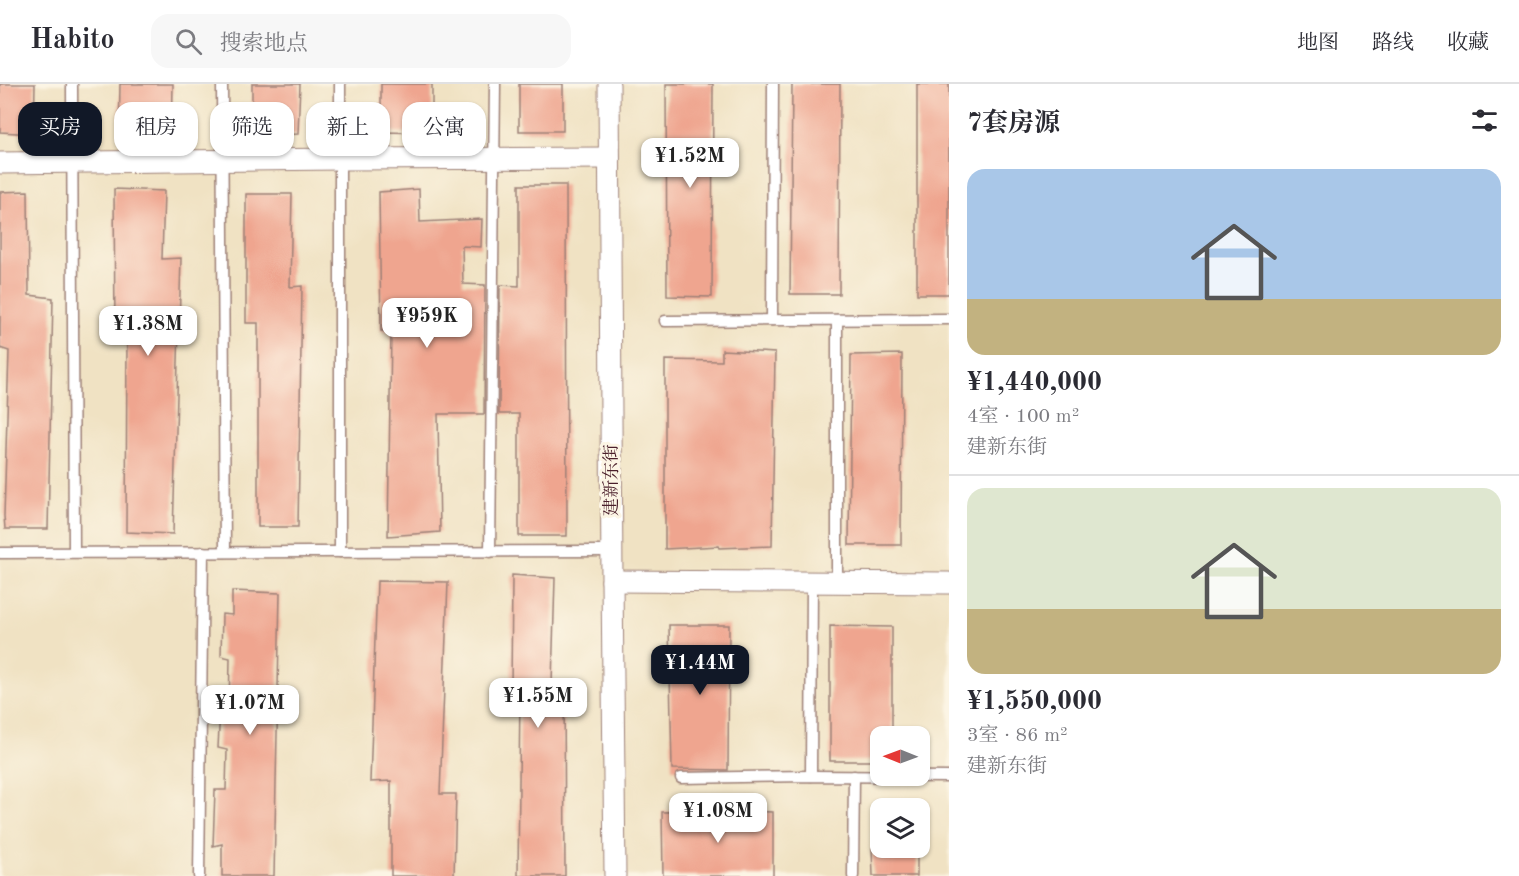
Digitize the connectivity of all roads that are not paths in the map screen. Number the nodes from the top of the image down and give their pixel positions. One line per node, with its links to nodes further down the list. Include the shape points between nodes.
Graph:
1 (72, 84): 12 (lane)
2 (222, 84): 10 (lane)
3 (340, 84): 8 (lane)
4 (495, 84): 9 (lane)
5 (609, 84): 7 (street, 建新东街)
6 (773, 84): 16 (lane)
7 (609, 158): 9 (street); 17 (street, 建新东街)
8 (340, 159): 9 (street); 10 (street); 21 (lane)
9 (495, 159): 22 (lane)
10 (223, 160): 12 (street); 20 (lane)
11 (0, 163): 12 (street)
12 (72, 163): 18 (lane)
13 (949, 319): 14 (lane)
14 (837, 320): 16 (lane); 26 (lane)
15 (665, 321): 16 (lane)
16 (772, 321)
17 (612, 551): 22 (lane); 24 (street, 建新东街)
18 (74, 552): 19 (lane); 23 (lane)
19 (203, 552): 20 (lane); 32 (lane)
20 (225, 552): 21 (lane)
21 (340, 552): 22 (lane)
22 (490, 552)
23 (0, 553)
24 (612, 581): 25 (street); 33 (street, 建新东街)
25 (812, 582): 26 (street); 28 (lane)
26 (837, 582): 27 (street)
27 (949, 583)
28 (810, 776): 29 (lane); 31 (lane)
29 (854, 776): 30 (lane); 34 (lane)
30 (949, 777)
31 (681, 778)
32 (199, 876)
33 (615, 876)
34 (853, 876)

